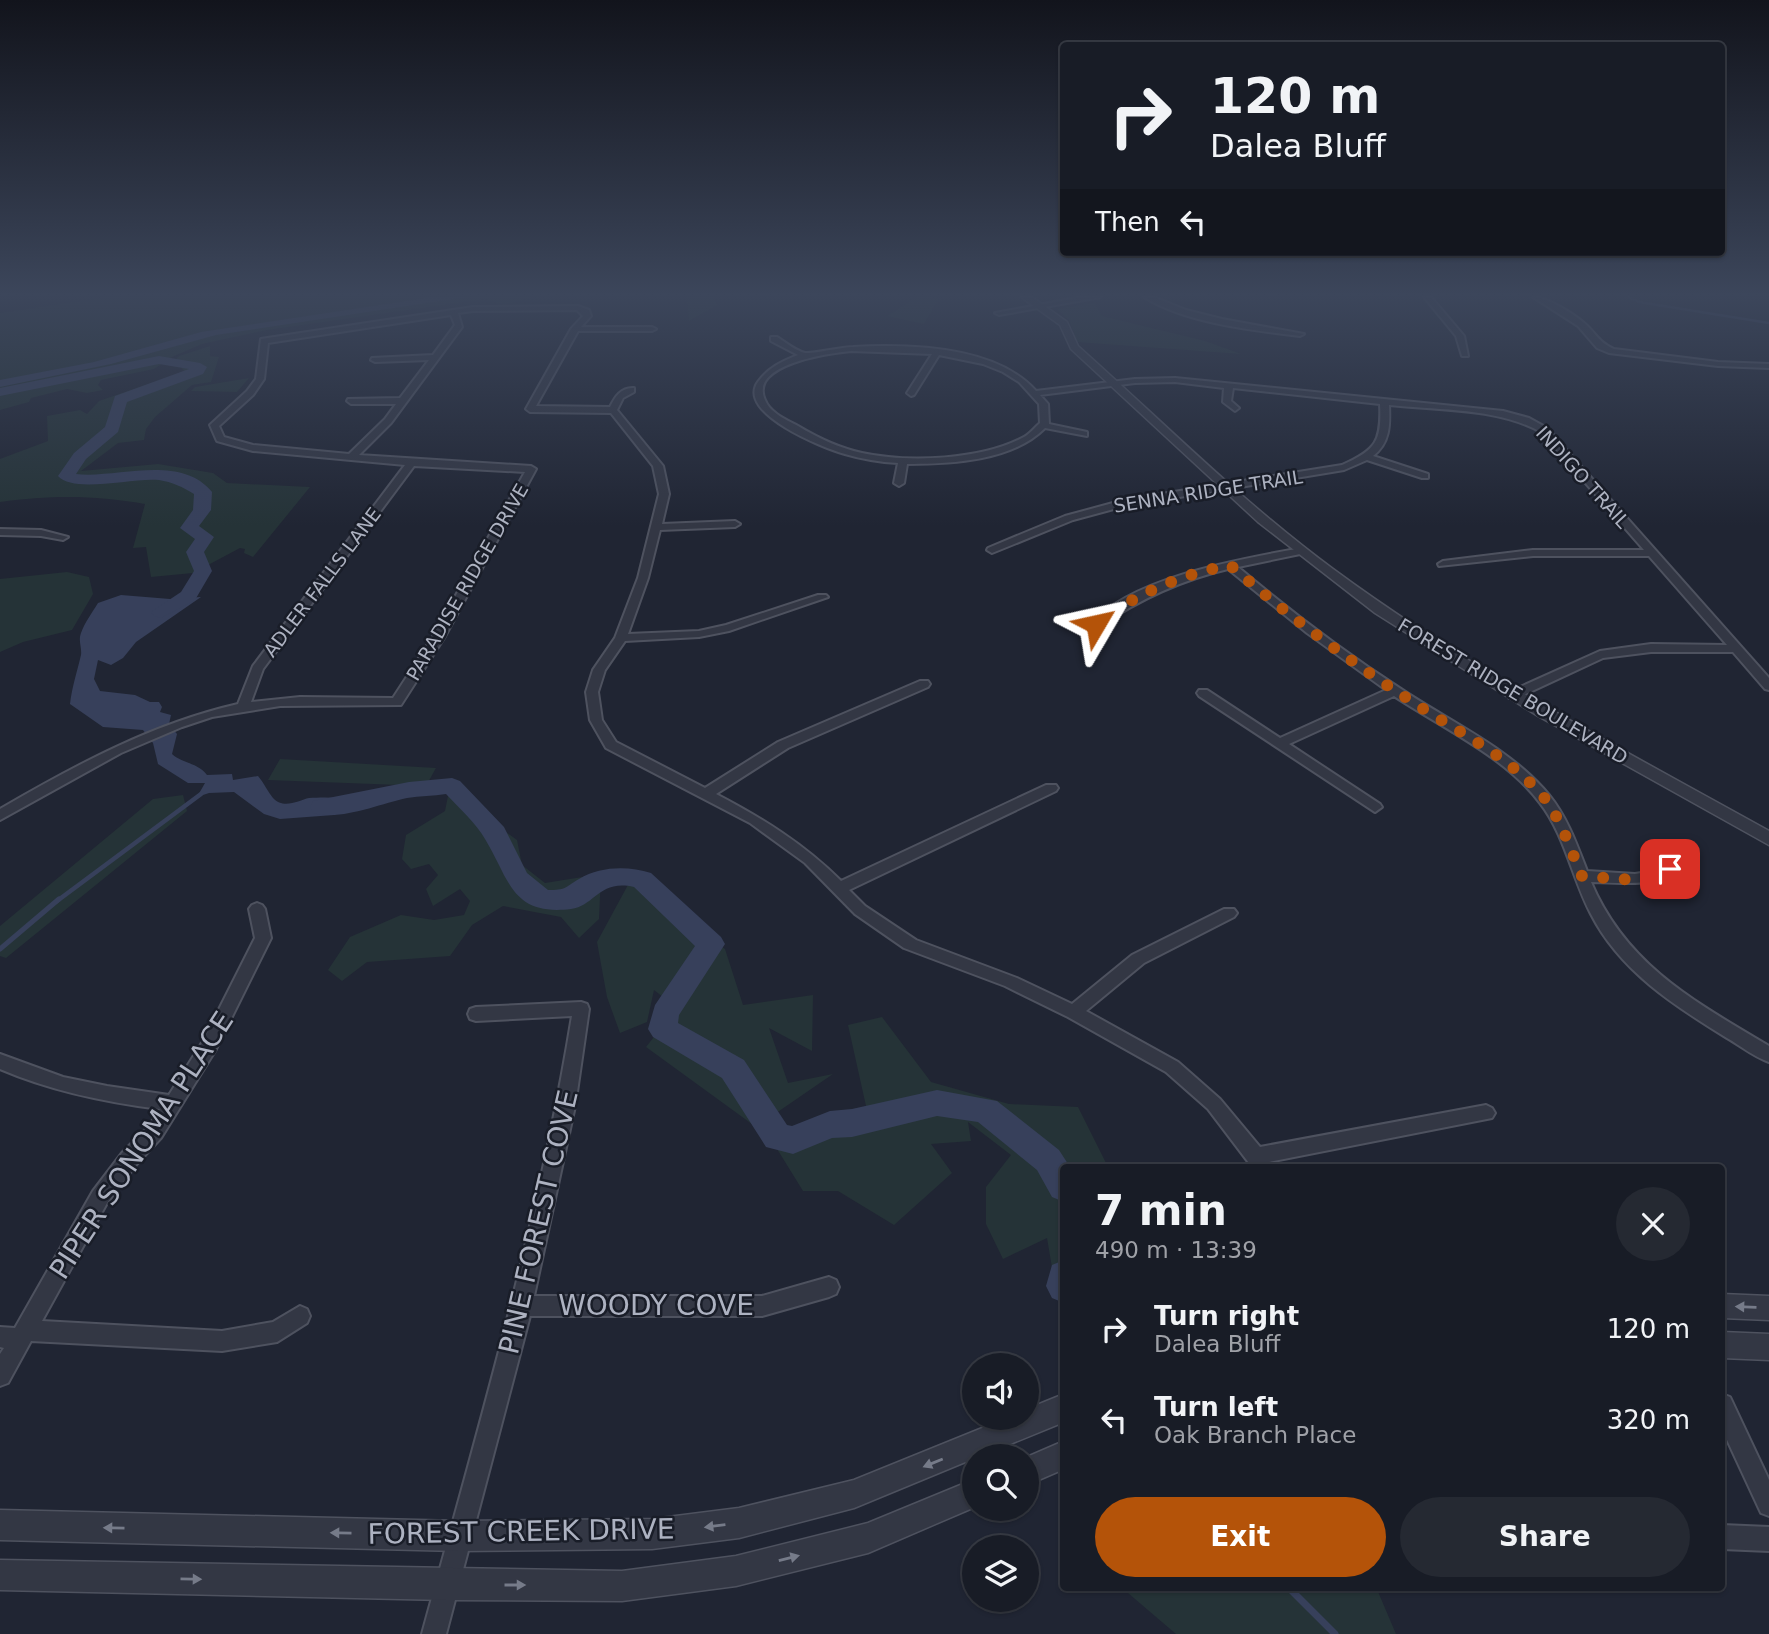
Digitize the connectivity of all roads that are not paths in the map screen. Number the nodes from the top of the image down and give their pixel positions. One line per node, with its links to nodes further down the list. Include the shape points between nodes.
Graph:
1 (261, 373): 20 (street, PARADISE RIDGE DRIVE, via 250,393 214,425 220,439 253,448)
2 (424, 373): 14 (street)
3 (550, 373): 17 (street, via 530,409)
4 (771, 373): 22 (street, via 758,393 765,409 828,447)
5 (924, 373): 11 (street)
6 (1011, 373): 12 (street)
7 (1103, 373): 8 (street, FOREST RIDGE BOULEVARD)
8 (1114, 383): 9 (street, INDIGO TRAIL, via 1162,379); 12 (street, INDIGO TRAIL); 26 (street, FOREST RIDGE BOULEVARD)
9 (1229, 385): 15 (street, INDIGO TRAIL); 16 (street, via 1227,402)
10 (631, 390): 17 (street, via 620,396)
11 (911, 393)
12 (1037, 393): 18 (street, via 1046,408)
13 (351, 401): 14 (street)
14 (404, 401): 20 (street)
15 (1384, 402): 21 (street, via 1385,434); 33 (street, INDIGO TRAIL, via 1503,414 1536,424)
16 (1234, 408)
17 (613, 410): 28 (street, via 648,451 663,480)
18 (1042, 425): 19 (street); 22 (street, via 1023,442 991,453)
19 (1084, 434)
20 (354, 456): 23 (street, PARADISE RIDGE DRIVE)
21 (1367, 457): 24 (street); 26 (street, SENNA RIDGE TRAIL, via 1332,471)
22 (903, 461): 25 (street)
23 (411, 463): 45 (street, ADLER FALLS LANE, via 257,668); 45 (street, PARADISE RIDGE DRIVE, via 531,469 438,638 397,702)
24 (1425, 476)
25 (899, 483)
26 (1228, 486): 31 (street, SENNA RIDGE TRAIL, via 1096,510); 32 (street, FOREST RIDGE BOULEVARD)
27 (735, 524): 28 (street)
28 (655, 527): 38 (street)
29 (0, 532): 30 (street)
30 (63, 537)
31 (992, 550)
32 (1301, 551): 35 (street); 44 (street, FOREST RIDGE BOULEVARD, via 1408,630)
33 (1651, 553): 34 (street, via 1534,553); 39 (street, INDIGO TRAIL)
34 (1443, 564)
35 (1230, 565): 37 (street, via 1154,588); 42 (street)
36 (822, 597): 38 (street, via 729,628)
37 (1096, 624)
38 (621, 638): 48 (street, via 599,670 592,692 596,719 611,745)
39 (1735, 649): 41 (street, INDIGO TRAIL); 44 (street, via 1646,647 1614,652)
40 (924, 684): 48 (street, via 783,745)
41 (1769, 686)
42 (1395, 691): 46 (street); 53 (street, via 1533,785 1553,811)
43 (1203, 693): 46 (street)
44 (1513, 695): 51 (street, FOREST RIDGE BOULEVARD)
45 (243, 707): 50 (street, PARADISE RIDGE DRIVE, via 196,718 122,746)
46 (1280, 743): 49 (street)
47 (1051, 788): 54 (street)
48 (704, 795): 54 (street, via 776,833)
49 (1375, 807)
50 (0, 815)
51 (1769, 838)
52 (1671, 862): 53 (street, via 1665,874 1652,877)
53 (1582, 876): 59 (street, via 1610,933 1661,986)
54 (840, 888): 57 (street, via 860,910 910,944 1011,982)
55 (257, 909): 61 (street, PIPER SONOMA PLACE, via 263,937 209,1046)
56 (1229, 913): 57 (street, via 1138,959)
57 (1074, 1012): 63 (street, via 1172,1067 1214,1104)
58 (476, 1014): 65 (street, PINE FOREST COVE, via 581,1009)
59 (1769, 1055)
60 (0, 1062): 61 (street, via 108,1095)
61 (174, 1103): 69 (street, PIPER SONOMA PLACE, via 100,1197)
62 (1486, 1113): 63 (street)
63 (1259, 1161)
64 (829, 1287): 65 (street, WOODY COVE, via 762,1306)
65 (523, 1306): 80 (street, PINE FOREST COVE)
66 (1725, 1306): 67 (street, one-way to 66)
67 (1769, 1308)
68 (300, 1316): 69 (street, via 277,1332 222,1341)
69 (15, 1335): 72 (street, PIPER SONOMA PLACE)
70 (1725, 1345): 71 (street)
71 (1769, 1347)
72 (0, 1375)
73 (1060, 1410): 80 (street, FOREST CREEK DRIVE, one-way to 80, via 854,1494 739,1523 652,1534)
74 (1725, 1411): 78 (street)
75 (1060, 1457): 76 (street)
76 (1039, 1466)
77 (962, 1498): 84 (street, FOREST CREEK DRIVE, one-way to 77, via 622,1586 736,1571 868,1538)
78 (1769, 1505)
79 (0, 1525): 80 (street, FOREST CREEK DRIVE, one-way to 79)
80 (458, 1536): 84 (street, PINE FOREST COVE)
81 (1725, 1537): 82 (street)
82 (1769, 1539)
83 (0, 1575): 84 (street, FOREST CREEK DRIVE, one-way to 84)
84 (446, 1585): 85 (street, PINE FOREST COVE)
85 (434, 1634)

